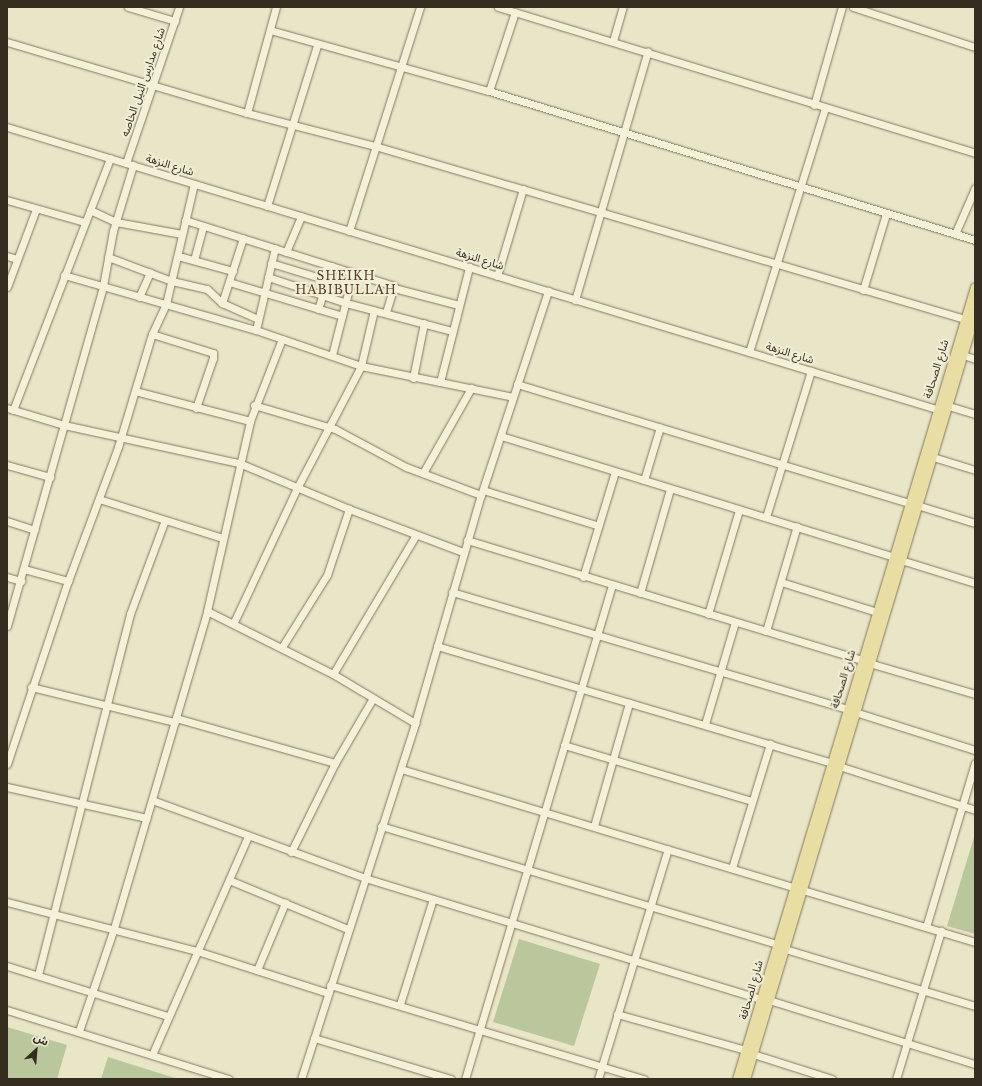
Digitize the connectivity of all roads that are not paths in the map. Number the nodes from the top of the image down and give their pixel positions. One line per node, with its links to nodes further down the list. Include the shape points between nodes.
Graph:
1 (128, 7): 10 (street)
2 (180, 7): 10 (street, شارع مدارس النيل الخاصه)
3 (276, 7): 11 (street)
4 (420, 7): 17 (street)
5 (498, 7): 9 (street)
6 (623, 7): 12 (street)
7 (842, 7): 20 (street)
8 (853, 7): 15 (street)
9 (515, 12): 12 (street); 19 (street)
10 (175, 21): 18 (street, شارع مدارس النيل الخاصه)
11 (270, 30): 14 (street); 22 (street)
12 (613, 41): 16 (street)
13 (7, 42): 18 (street)
14 (317, 45): 17 (street); 23 (street)
15 (975, 47)
16 (648, 51): 20 (street); 25 (street)
17 (400, 68): 19 (street); 26 (street)
18 (154, 86): 22 (street); 29 (street, شارع مدارس النيل الخاصه)
19 (489, 91): 25 (street)
20 (814, 105): 21 (street)
21 (826, 108): 27 (street); 31 (street)
22 (247, 113): 23 (street)
23 (293, 126): 26 (street); 35 (street)
24 (7, 127): 28 (street, شارع النزهة)
25 (624, 134): 31 (street); 38 (street)
26 (375, 146): 33 (street); 45 (street)
27 (975, 153)
28 (110, 158): 29 (street, شارع النزهة); 37 (street)
29 (130, 164): 30 (street, شارع النزهة); 43 (street, شارع مدارس النيل الخاصه)
30 (194, 184): 35 (street, شارع النزهة); 41 (street)
31 (800, 188): 39 (street); 58 (street)
32 (975, 188): 47 (street)
33 (523, 189): 38 (street); 65 (street)
34 (7, 200): 36 (street)
35 (267, 206): 40 (street, شارع النزهة)
36 (36, 209): 42 (street); 55 (street)
37 (90, 210): 42 (street); 43 (street)
38 (601, 212): 58 (street); 80 (street)
39 (886, 214): 47 (street); 75 (street)
40 (301, 216): 45 (street, شارع النزهة); 51 (street)
41 (185, 220): 44 (street); 46 (street)
42 (85, 222): 64 (street)
43 (116, 222): 46 (street); 54 (street, شارع مدارس النيل الخاصه)
44 (203, 226): 48 (street); 56 (street)
45 (349, 231): 60 (street, شارع النزهة)
46 (182, 234): 53 (street)
47 (955, 234): 49 (street)
48 (243, 238): 50 (street); 61 (street)
49 (975, 240)
50 (275, 248): 51 (street); 57 (street)
51 (286, 252): 59 (street)
52 (7, 256): 55 (street)
53 (178, 256): 56 (street); 67 (street)
54 (108, 257): 62 (street); 70 (street, شارع مدارس النيل الخاصه)
55 (17, 259): 71 (street)
56 (194, 260): 61 (street)
57 (271, 264): 66 (street); 68 (street)
58 (777, 265): 75 (street); 97 (street)
59 (332, 266): 63 (street); 68 (street)
60 (469, 267): 65 (street, شارع النزهة); 84 (street)
61 (233, 271): 69 (street)
62 (150, 272): 67 (street); 79 (street)
63 (353, 273): 73 (street); 74 (street)
64 (64, 275): 70 (street); 112 (street)
65 (497, 276): 76 (street, شارع النزهة)
66 (268, 277): 77 (street); 78 (street)
67 (172, 281): 81 (street, via 207,289); 83 (street)
68 (327, 281): 73 (street); 78 (street)
69 (229, 282): 77 (street); 81 (street)
70 (103, 286): 79 (street); 116 (street, شارع مدارس النيل الخاصه)
71 (7, 287)
72 (975, 287): 91 (main road, شارع الصحافة)
73 (350, 288): 82 (street)
74 (394, 288): 84 (street); 87 (street)
75 (863, 290): 91 (street)
76 (548, 291): 80 (street, شارع النزهة); 105 (street)
77 (264, 292): 85 (street); 90 (street)
78 (322, 295): 82 (street); 85 (street)
79 (139, 297): 83 (street)
80 (576, 300): 97 (street, شارع النزهة)
81 (222, 303): 90 (street)
82 (346, 303): 86 (street); 89 (street)
83 (166, 304): 93 (street); 95 (street)
84 (459, 305): 94 (street)
85 (318, 309): 89 (street)
86 (374, 310): 87 (street); 101 (street)
87 (386, 313): 92 (street)
88 (975, 313): 99 (main road, شارع الصحافة)
89 (342, 316): 98 (street)
90 (258, 319): 93 (street)
91 (965, 319): 110 (main road, شارع الصحافة)
92 (424, 323): 94 (street); 103 (street)
93 (256, 330): 96 (street)
94 (452, 331): 104 (street)
95 (152, 334): 107 (street); 111 (street, via 212,353 213,358)
96 (282, 339): 98 (street); 109 (street)
97 (750, 352): 102 (street, شارع النزهة)
98 (332, 355): 101 (street)
99 (963, 355): 100 (street); 113 (main road, شارع الصحافة)
100 (975, 359)
101 (361, 366): 103 (street); 118 (street)
102 (811, 371): 110 (street, شارع النزهة); 123 (street)
103 (413, 378): 104 (street)
104 (440, 382): 106 (street)
105 (517, 384): 108 (street); 117 (street)
106 (471, 388): 108 (street); 127 (street)
107 (135, 391): 111 (street); 120 (street)
108 (513, 397): 119 (street)
109 (254, 405): 115 (street); 118 (street)
110 (938, 406): 113 (street, شارع النزهة); 134 (main road, شارع الصحافة)
111 (196, 408): 115 (street)
112 (10, 409): 116 (street)
113 (948, 409): 114 (street, شارع النزهة); 121 (main road, شارع الصحافة)
114 (975, 414)
115 (250, 420): 122 (street)
116 (64, 425): 120 (street); 128 (street, شارع مدارس النيل الخاصه)
117 (660, 427): 123 (street); 129 (street)
118 (328, 429): 127 (street, via 346,434 406,467); 130 (street)
119 (501, 436): 126 (street); 132 (street)
120 (121, 437): 122 (street); 133 (street)
121 (933, 458): 125 (street); 134 (main road, شارع الصحافة)
122 (240, 463): 130 (street); 145 (street)
123 (782, 463): 134 (street); 137 (street)
124 (7, 465): 128 (street)
125 (975, 470)
126 (615, 472): 129 (street); 141 (street)
127 (423, 473): 132 (street)
128 (50, 477): 143 (street, شارع مدارس النيل الخاصه)
129 (644, 480): 131 (street)
130 (297, 488): 135 (street); 162 (street)
131 (670, 489): 136 (street); 158 (street)
132 (482, 492): 141 (street); 146 (street)
133 (99, 499): 138 (street); 153 (street)
134 (913, 504): 140 (street); 148 (main road, شارع الصحافة)
135 (349, 509): 144 (street); 168 (street, via 327,575)
136 (739, 510): 137 (street); 161 (street)
137 (766, 517): 142 (street)
138 (165, 520): 145 (street); 177 (street, via 138,588)
139 (7, 521): 143 (street)
140 (975, 523)
141 (599, 526): 151 (street)
142 (797, 526): 148 (street); 154 (street)
143 (34, 530): 149 (street, شارع مدارس النيل الخاصه)
144 (416, 535): 147 (street); 171 (street)
145 (223, 538): 159 (street)
146 (467, 540): 147 (street); 151 (street)
147 (463, 552): 157 (street)
148 (897, 559): 155 (street); 160 (main road, شارع الصحافة); 169 (main road, شارع الصحافة)
149 (24, 569): 152 (street, شارع مدارس النيل الخاصه); 153 (street)
150 (7, 577): 152 (street)
151 (583, 577): 156 (street)
152 (21, 581): 164 (street, شارع مدارس النيل الخاصه)
153 (68, 581): 172 (street)
154 (781, 582): 160 (street); 165 (street)
155 (975, 583)
156 (612, 585): 158 (street); 166 (street)
157 (452, 592): 166 (street); 167 (street)
158 (640, 593): 161 (street)
159 (207, 611): 162 (street); 179 (street)
160 (877, 612): 169 (main road, شارع الصحافة)
161 (708, 614): 163 (street)
162 (234, 622): 168 (street)
163 (734, 622): 165 (street); 170 (street)
164 (7, 626)
165 (766, 631): 169 (street)
166 (597, 636): 170 (street); 173 (street)
167 (437, 646): 173 (street); 180 (street)
168 (282, 647): 171 (street)
169 (866, 661): 174 (street); 178 (main road, شارع الصحافة)
170 (720, 672): 178 (street); 181 (street)
171 (333, 674): 175 (street)
172 (32, 688): 177 (street); 188 (street)
173 (581, 690): 176 (street); 183 (street)
174 (975, 694)
175 (373, 698): 180 (street); 187 (street)
176 (629, 703): 181 (street); 185 (street)
177 (108, 705): 179 (street); 194 (street)
178 (850, 711): 184 (street); 189 (main road, شارع الصحافة)
179 (175, 720): 187 (street); 192 (street)
180 (415, 723): 190 (street)
181 (705, 724): 182 (street)
182 (770, 744): 189 (street); 193 (street)
183 (564, 745): 185 (street); 197 (street)
184 (975, 750)
185 (613, 759): 193 (street); 200 (street)
186 (975, 762): 195 (street)
187 (335, 763): 203 (street)
188 (7, 764)
189 (835, 764): 195 (street); 208 (main road, شارع الصحافة); 209 (main road, شارع الصحافة)
190 (401, 769): 197 (street); 199 (street)
191 (7, 787): 194 (street)
192 (152, 800): 198 (street); 201 (street)
193 (752, 801): 204 (street)
194 (81, 803): 198 (street); 214 (street)
195 (962, 806): 196 (street); 216 (street)
196 (975, 810)
197 (544, 812): 200 (street); 205 (street)
198 (147, 818): 217 (street)
199 (381, 826): 205 (street); 206 (street)
200 (594, 826): 202 (street)
201 (248, 836): 203 (street); 207 (street)
202 (668, 849): 204 (street); 213 (street)
203 (292, 852): 206 (street)
204 (732, 868): 208 (street)
205 (527, 869): 213 (street); 215 (street)
206 (365, 878): 210 (street); 218 (street)
207 (229, 880): 212 (street); 222 (street)
208 (794, 887): 209 (street); 221 (main road, شارع الصحافة)
209 (804, 890): 216 (street); 221 (main road, شارع الصحافة)
210 (433, 900): 215 (street); 232 (street)
211 (7, 902): 214 (street)
212 (285, 903): 218 (street); 225 (street)
213 (650, 907): 221 (street); 223 (street)
214 (54, 914): 217 (street); 226 (street)
215 (511, 924): 223 (street); 237 (street)
216 (926, 927): 219 (street)
217 (114, 928): 222 (street); 229 (street)
218 (348, 929): 227 (street)
219 (941, 931): 220 (street); 228 (street)
220 (975, 942)
221 (781, 946): 228 (street); 231 (main road, شارع الصحافة)
222 (197, 950): 225 (street); 236 (street)
223 (633, 961): 231 (street); 235 (street)
224 (7, 966): 226 (street)
225 (257, 970): 230 (street)
226 (38, 975): 229 (street)
227 (330, 985): 230 (street); 232 (street)
228 (923, 991): 233 (street); 240 (street)
229 (94, 992): 236 (street); 238 (street)
230 (328, 993): 239 (street)
231 (765, 999): 240 (street); 241 (main road, شارع الصحافة)
232 (400, 1004): 237 (street)
233 (975, 1006)
234 (7, 1010): 238 (street)
235 (618, 1014): 241 (street); 244 (street)
236 (168, 1016): 242 (street)
237 (481, 1029): 244 (street); 248 (street)
238 (79, 1031): 242 (street)
239 (314, 1038): 246 (street); 247 (street)
240 (907, 1044): 243 (street); 254 (street)
241 (749, 1052): 251 (main road, شارع الصحافة); 252 (main road, شارع الصحافة); 253 (street)
242 (152, 1055): 245 (street)
243 (975, 1064)
244 (602, 1066): 249 (street); 250 (street)
245 (228, 1079)
246 (301, 1079)
247 (451, 1079)
248 (465, 1079)
249 (598, 1079)
250 (644, 1079)
251 (737, 1079)
252 (745, 1079)
253 (832, 1079)
254 (896, 1079)

